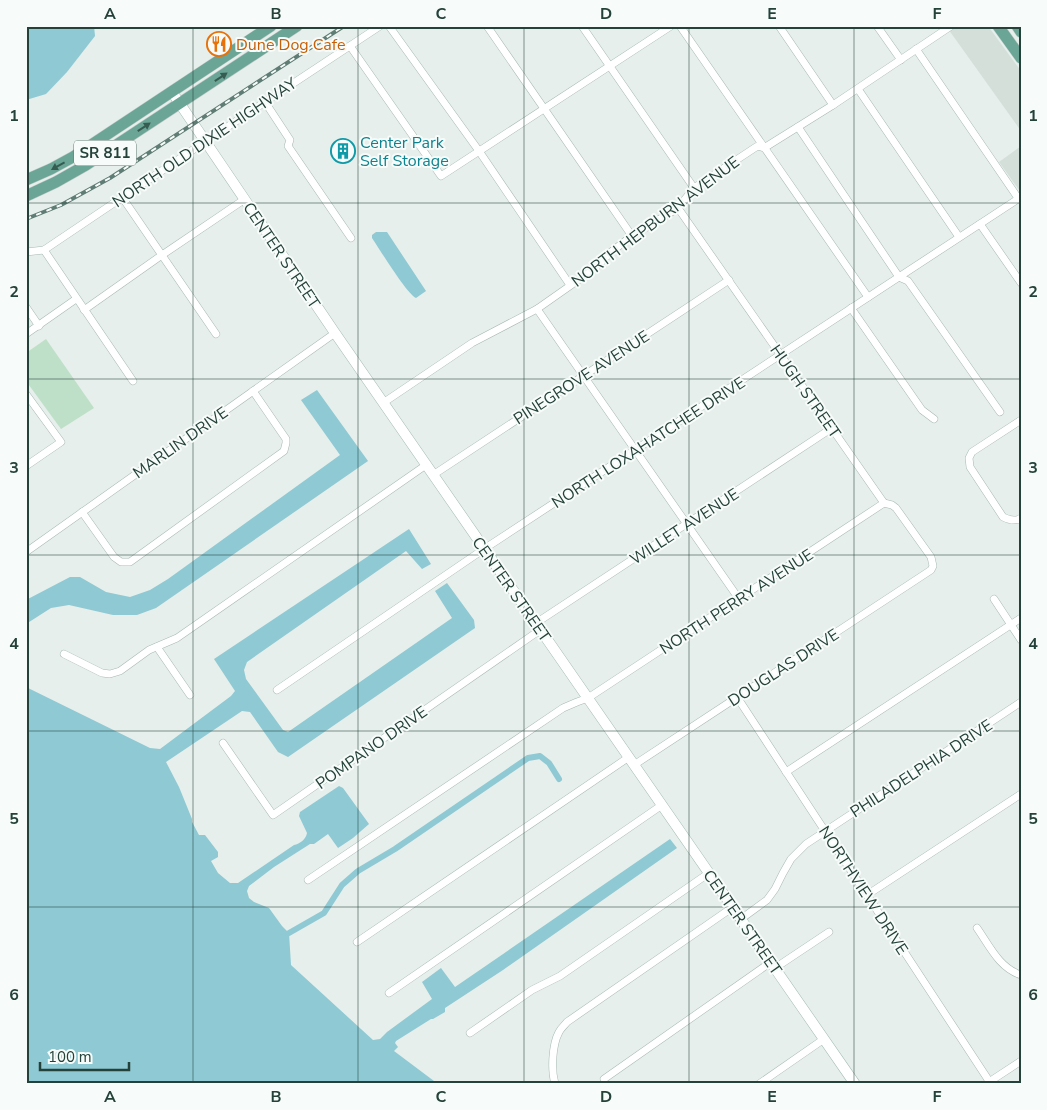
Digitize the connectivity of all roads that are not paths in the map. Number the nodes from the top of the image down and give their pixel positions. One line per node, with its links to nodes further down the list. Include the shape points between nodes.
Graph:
1 (271, 26): 21 (main road, SR 811)
2 (297, 26): 23 (main road, SR 811, one-way to 2)
3 (380, 26): 15 (street, NORTH OLD DIXIE HIGHWAY)
4 (389, 26): 29 (street)
5 (487, 26): 25 (street)
6 (582, 26): 19 (street)
7 (672, 26): 19 (street)
8 (680, 26): 28 (street)
9 (778, 26): 24 (street)
10 (878, 26): 18 (street)
11 (951, 26): 16 (street, NORTH HEPBURN AVENUE)
12 (998, 26): 17 (main road)
13 (1017, 26): 14 (main road)
14 (1021, 32)
15 (350, 46): 22 (street, NORTH OLD DIXIE HIGHWAY); 29 (street, via 441,176)
16 (916, 49): 18 (street, NORTH HEPBURN AVENUE); 34 (street)
17 (1021, 58)
18 (901, 60): 20 (street, NORTH HEPBURN AVENUE)
19 (610, 66): 25 (street); 31 (street)
20 (858, 89): 24 (street, NORTH HEPBURN AVENUE); 39 (street)
21 (172, 92): 23 (street, CENTER STREET); 30 (main road, SR 811, one-way to 30, via 73,157)
22 (265, 102): 27 (street, NORTH OLD DIXIE HIGHWAY); 40 (street, via 290,140 288,146)
23 (180, 104): 27 (street, CENTER STREET); 32 (main road, SR 811, one-way to 23, via 86,165)
24 (833, 105): 26 (street, NORTH HEPBURN AVENUE)
25 (544, 109): 29 (street); 38 (street)
26 (798, 128): 28 (street, NORTH HEPBURN AVENUE); 44 (street)
27 (206, 141): 33 (street, NORTH OLD DIXIE HIGHWAY); 35 (street, CENTER STREET)
28 (764, 148): 31 (street, NORTH HEPBURN AVENUE, via 758,146); 48 (street)
29 (479, 152): 47 (street)
30 (26, 180)
31 (694, 188): 36 (street, NORTH HEPBURN AVENUE)
32 (26, 196)
33 (122, 197): 41 (street, NORTH OLD DIXIE HIGHWAY); 43 (street)
34 (1020, 197): 37 (street, NORTH LOXAHATCHEE DRIVE)
35 (245, 199): 43 (street); 55 (street, CENTER STREET)
36 (678, 208): 38 (street, NORTH HEPBURN AVENUE); 45 (street, HUGH STREET)
37 (980, 224): 39 (street, NORTH LOXAHATCHEE DRIVE); 46 (street)
38 (632, 236): 47 (street, NORTH HEPBURN AVENUE)
39 (959, 237): 44 (street, NORTH LOXAHATCHEE DRIVE)
40 (352, 238)
41 (44, 250): 42 (street, NORTH OLD DIXIE HIGHWAY); 49 (street)
42 (26, 252)
43 (162, 255): 53 (street); 57 (street)
44 (899, 276): 48 (street, NORTH LOXAHATCHEE DRIVE); 64 (street, via 908,281)
45 (729, 280): 58 (street, HUGH STREET); 59 (street, PINEGROVE AVENUE)
46 (1021, 283)
47 (570, 285): 52 (street, NORTH HEPBURN AVENUE)
48 (868, 298): 51 (street, NORTH LOXAHATCHEE DRIVE)
49 (76, 299): 53 (street); 54 (street)
50 (26, 307): 54 (street)
51 (851, 308): 58 (street, NORTH LOXAHATCHEE DRIVE); 65 (street, via 922,410)
52 (537, 309): 59 (street); 63 (street, NORTH HEPBURN AVENUE, via 472,343)
53 (84, 310): 60 (street)
54 (39, 326): 56 (street)
55 (334, 333): 61 (street, MARLIN DRIVE); 63 (street, CENTER STREET)
56 (26, 334)
57 (216, 334)
58 (781, 354): 67 (street, HUGH STREET); 68 (street, NORTH LOXAHATCHEE DRIVE)
59 (583, 376): 68 (street); 71 (street, PINEGROVE AVENUE)
60 (133, 381)
61 (253, 391): 73 (street, MARLIN DRIVE); 73 (street, via 286,439 284,451 130,562 121,562 114,557)
62 (26, 394): 70 (street, via 61,442)
63 (383, 403): 69 (street, CENTER STREET)
64 (1000, 412)
65 (934, 419)
66 (1021, 420): 74 (street, via 972,452 969,458 970,467 1003,517 1009,520)
67 (832, 428): 72 (street, HUGH STREET); 75 (street, WILLET AVENUE)
68 (635, 450): 75 (street); 76 (street, NORTH LOXAHATCHEE DRIVE)
69 (426, 465): 71 (street, CENTER STREET); 85 (street, via 177,638)
70 (26, 466)
71 (433, 475): 76 (street, CENTER STREET)
72 (884, 503): 78 (street, HUGH STREET, via 896,508 931,557); 79 (street, NORTH PERRY AVENUE)
73 (82, 512): 77 (street, MARLIN DRIVE)
74 (1021, 518)
75 (686, 524): 79 (street); 83 (street, WILLET AVENUE)
76 (484, 549): 83 (street, CENTER STREET); 87 (street, NORTH LOXAHATCHEE DRIVE)
77 (26, 552)
78 (931, 570): 89 (street, DOUGLAS DRIVE)
79 (739, 599): 90 (street, NORTH PERRY AVENUE)
80 (994, 600): 82 (street)
81 (1021, 618): 82 (street)
82 (1011, 625): 84 (street); 94 (street)
83 (538, 627): 90 (street, CENTER STREET); 92 (street, POMPANO DRIVE, via 273,815)
84 (1021, 640)
85 (157, 647): 86 (street, via 110,674); 88 (street)
86 (64, 654)
87 (277, 690)
88 (190, 695)
89 (737, 697): 93 (street, DOUGLAS DRIVE); 94 (street, NORTHVIEW DRIVE)
90 (588, 698): 93 (street, CENTER STREET); 99 (street, NORTH PERRY AVENUE, via 563,708)
91 (1021, 702): 97 (street, PHILADELPHIA DRIVE)
92 (223, 743)
93 (631, 761): 96 (street, CENTER STREET); 105 (street, DOUGLAS DRIVE)
94 (786, 772): 97 (street, NORTHVIEW DRIVE)
95 (1021, 794): 100 (street)
96 (662, 805): 98 (street, CENTER STREET); 108 (street)
97 (825, 831): 100 (street, NORTHVIEW DRIVE); 102 (street, PHILADELPHIA DRIVE, via 800,849 767,900)
98 (709, 873): 101 (street, CENTER STREET); 109 (street, via 560,976 534,989)
99 (308, 880)
100 (867, 895): 113 (street, NORTHVIEW DRIVE)
101 (733, 907): 102 (street, CENTER STREET); 114 (street, via 567,1022 559,1032 554,1051)
102 (741, 919): 106 (street, CENTER STREET)
103 (977, 928): 107 (street, via 1000,962)
104 (829, 932): 106 (street)
105 (357, 942)
106 (773, 965): 110 (street, CENTER STREET); 112 (street)
107 (1021, 975)
108 (390, 992)
109 (470, 1033)
110 (824, 1039): 115 (street); 116 (street, CENTER STREET)
111 (1021, 1061): 113 (street)
112 (604, 1078)
113 (989, 1083)
114 (555, 1084)
115 (759, 1084)
116 (855, 1084)

